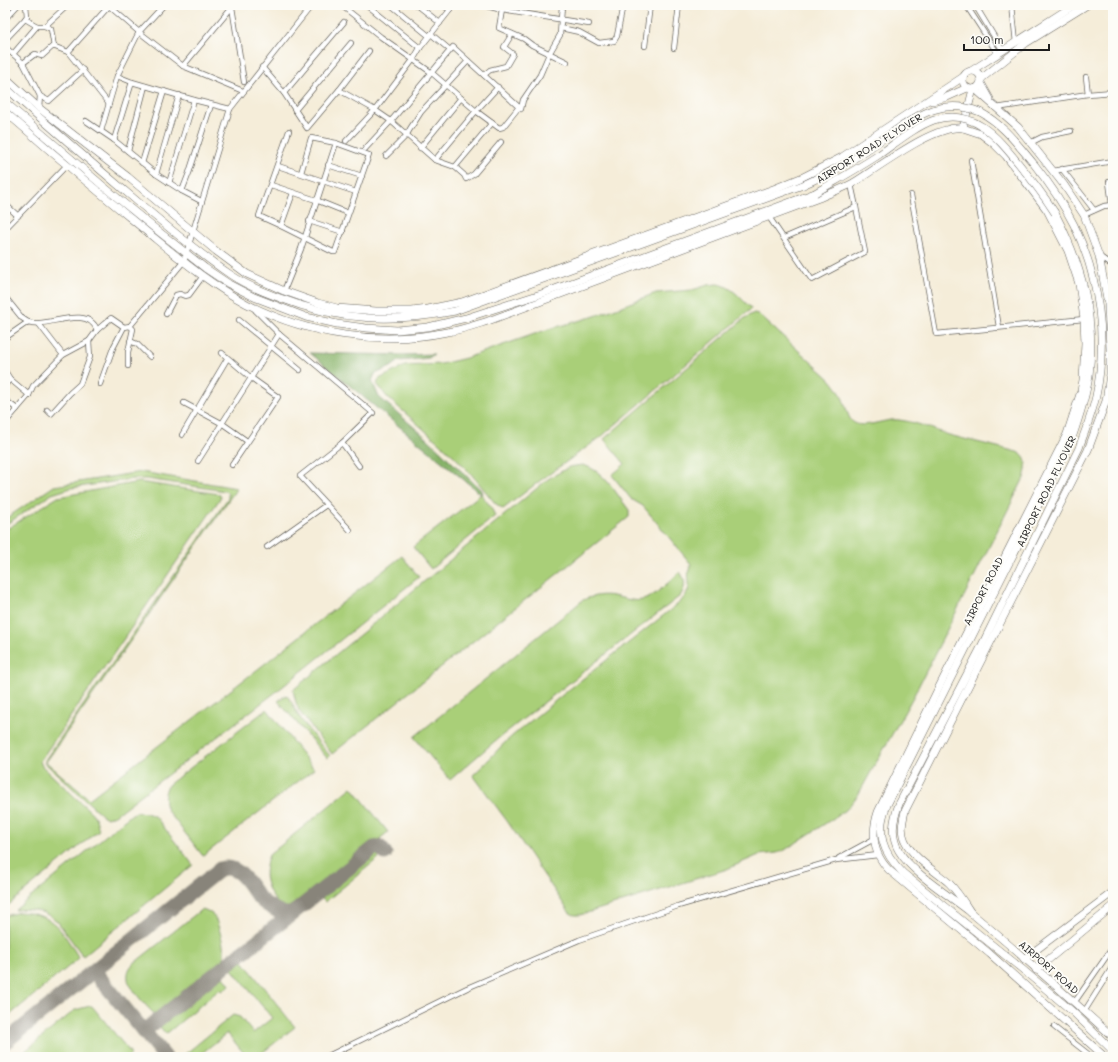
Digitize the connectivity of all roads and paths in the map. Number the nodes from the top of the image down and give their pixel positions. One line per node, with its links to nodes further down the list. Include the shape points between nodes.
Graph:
1 (18, 5): 26 (street)
2 (27, 5): 27 (street)
3 (68, 5): 33 (street)
4 (108, 5): 35 (street); 48 (street)
5 (164, 5): 35 (street)
6 (312, 5): 57 (street)
7 (341, 5): 52 (street)
8 (367, 5): 44 (street)
9 (391, 5): 37 (street)
10 (417, 5): 30 (street)
11 (444, 5): 24 (street)
12 (454, 5): 24 (street)
13 (483, 5): 25 (street)
14 (561, 5): 28 (street)
15 (623, 5): 34 (street, via 614,41 599,43 579,32)
16 (650, 5): 40 (street)
17 (679, 5): 45 (street)
18 (966, 5): 49 (street)
19 (975, 5): 49 (street)
20 (1012, 5): 41 (street)
21 (1074, 5): 41 (main road)
22 (1087, 5): 41 (main road)
23 (231, 6): 56 (street); 67 (street)
24 (450, 10): 30 (street)
25 (502, 10): 28 (street); 36 (street, via 499,28)
26 (5, 19)
27 (25, 19): 32 (street); 38 (street)
28 (562, 19): 31 (street); 34 (street)
29 (344, 22): 78 (street)
30 (440, 23): 37 (street)
31 (589, 24)
32 (37, 26): 33 (street); 50 (street)
33 (45, 26): 43 (street, via 52,30)
34 (561, 28): 51 (street, via 560,35)
35 (139, 32): 56 (street); 62 (street)
36 (512, 34): 51 (street); 61 (street, via 504,47 513,54 506,66 490,70)
37 (430, 35): 44 (street); 46 (street)
38 (5, 40)
39 (351, 42): 93 (street)
40 (645, 46)
41 (1017, 46): 49 (main road); 70 (main road)
42 (5, 47): 50 (street)
43 (54, 47): 48 (street); 55 (street, via 42,56 35,54)
44 (420, 48): 52 (street)
45 (674, 48)
46 (450, 50): 53 (street, via 453,47); 60 (street)
47 (369, 51): 74 (street)
48 (68, 52): 58 (street)
49 (1000, 52): 59 (main road)
50 (13, 54): 55 (street)
51 (549, 54): 54 (street); 89 (street, via 540,75 523,100 521,109)
52 (413, 60): 60 (street); 94 (street)
53 (468, 61): 61 (street); 68 (street)
54 (567, 62)
55 (23, 63): 81 (street)
56 (184, 66): 76 (street)
57 (262, 67): 76 (street); 78 (street)
58 (83, 70): 81 (street, via 49,101); 87 (street)
59 (971, 71): 65 (main road); 70 (main road, via 976,72)
60 (432, 72): 68 (street); 98 (street)
61 (484, 75): 71 (street)
62 (117, 76): 66 (street); 87 (street)
63 (5, 77): 73 (main road)
64 (1086, 77): 79 (street)
65 (963, 78): 70 (main road, via 963,83); 86 (main road)
66 (132, 82): 69 (street); 105 (street)
67 (244, 82)
68 (446, 84): 82 (street); 104 (street, via 421,112)
69 (145, 86): 75 (street); 112 (street)
70 (974, 86): 86 (main road); 91 (main road); 100 (main road)
71 (498, 87): 89 (street); 95 (street)
72 (6, 88): 84 (main road)
73 (17, 88): 84 (main road); 90 (main road)
74 (339, 90): 93 (street, via 307,128); 94 (street)
75 (164, 91): 80 (street); 117 (street)
76 (243, 92): 92 (street)
77 (1113, 92): 79 (street)
78 (284, 93): 93 (street)
79 (1088, 94): 91 (street)
80 (179, 95): 83 (street); 125 (street)
81 (40, 96): 90 (street)
82 (461, 98): 95 (street); 110 (street)
83 (194, 100): 88 (street); 129 (street)
84 (21, 101): 155 (main road)
85 (5, 102): 127 (main road)
86 (926, 102): 134 (main road, via 842,157)
87 (109, 104): 101 (street)
88 (211, 105): 92 (street); 133 (street)
89 (519, 107): 99 (street, via 501,128)
90 (39, 108): 151 (main road, via 128,177)
91 (996, 108): 109 (main road, via 1018,127)
92 (230, 109): 139 (street)
93 (295, 110)
94 (375, 110): 98 (street); 106 (street)
95 (476, 111): 99 (street); 114 (street)
96 (5, 112): 118 (main road)
97 (86, 121): 101 (street)
98 (391, 121): 104 (street); 111 (street)
99 (492, 123): 121 (street)
100 (960, 128): 131 (main road, via 929,135); 167 (main road, via 981,134 994,144 1047,210 1075,272)
101 (101, 131): 105 (street)
102 (289, 131): 120 (street)
103 (1071, 131): 109 (street, via 1042,137)
104 (406, 136): 110 (street); 113 (street)
105 (114, 140): 112 (street)
106 (346, 141)
107 (501, 142): 121 (street, via 474,174 466,179)
108 (336, 143): 119 (street); 124 (street, via 311,138); 126 (street, via 369,155)
109 (1030, 143): 123 (main road)
110 (420, 148): 114 (street)
111 (365, 149)
112 (128, 151): 117 (street)
113 (386, 156)
114 (435, 160): 121 (street)
115 (971, 160): 173 (street)
116 (1113, 161): 122 (street)
117 (142, 163): 125 (street)
118 (67, 165): 127 (main road); 147 (street)
119 (328, 165): 126 (street); 128 (street)
120 (278, 166): 124 (street); 132 (street)
121 (455, 167)
122 (1062, 169): 123 (street); 143 (street)
123 (1053, 171): 146 (main road)
124 (300, 173): 128 (street)
125 (156, 174): 129 (street)
126 (362, 176): 135 (street)
127 (90, 179): 156 (main road); 158 (main road)
128 (322, 181): 135 (street); 138 (street)
129 (169, 182): 133 (street)
130 (1109, 182): 140 (street)
131 (851, 184): 142 (street); 145 (main road, via 819,198)
132 (271, 185): 136 (street); 149 (street, via 259,216)
133 (182, 191): 139 (street)
134 (777, 191): 155 (main road, via 455,312 413,318 350,317 297,305 248,285); 161 (main road, via 462,302 428,309 376,311 337,308); 215 (main road, AIRPORT ROAD FLYOVER, bridge, via 803,185 838,168 924,113 941,107 966,107 997,123 1042,175 1065,209 1082,243 1089,265 1096,293 1101,358 1096,396 1090,417 1079,448 894,816 894,840 907,862)
135 (356, 192): 144 (street)
136 (293, 193): 138 (street); 149 (street)
137 (910, 195): 173 (street, via 936,334)
138 (316, 200): 144 (street); 148 (street)
139 (201, 201): 151 (street)
140 (1112, 205): 143 (street)
141 (6, 206): 147 (street)
142 (856, 207): 154 (street); 154 (street, via 865,252 812,280)
143 (1094, 210): 146 (street)
144 (348, 213): 152 (street)
145 (770, 214): 154 (street); 156 (main road, via 466,318 428,327 397,330 337,324 280,308 244,292); 165 (main road, via 488,321 447,332 386,338 336,333 304,326); 181 (main road, AIRPORT ROAD FLYOVER, bridge, via 851,173 929,122 959,117 981,125 1001,142 1028,175 1046,199 1065,233 1085,289 1090,340)
146 (1084, 215): 157 (main road)
147 (18, 216): 150 (street)
148 (309, 221): 152 (street); 153 (street)
149 (282, 226): 153 (street)
150 (5, 229)
151 (193, 232): 155 (street); 161 (main road, via 241,270)
152 (343, 232): 153 (street, via 335,252)
153 (304, 238): 161 (street)
154 (784, 238)
155 (189, 244): 156 (street)
156 (186, 253): 158 (street)
157 (1099, 256): 159 (street); 188 (main road, via 1108,304)
158 (184, 262): 160 (main road); 171 (street)
159 (1113, 266)
160 (203, 276): 165 (main road); 166 (street, via 189,295 176,295)
161 (284, 291)
162 (5, 297): 163 (street)
163 (9, 301): 164 (street); 169 (street)
164 (5, 305)
165 (254, 307): 175 (street)
166 (166, 314)
167 (1084, 318): 173 (street); 181 (main road)
168 (239, 320): 179 (street)
169 (28, 322): 170 (street); 176 (street)
170 (39, 324): 174 (street, via 75,317 88,320 94,324); 182 (street)
171 (130, 326): 172 (street); 178 (street, via 133,329)
172 (124, 327): 174 (street, via 111,318); 191 (street)
173 (998, 327)
174 (96, 330): 177 (street)
175 (279, 334): 179 (street); 203 (street, via 372,414)
176 (5, 338)
177 (89, 341): 182 (street); 197 (street, via 90,357 80,384 51,414)
178 (130, 341): 183 (street, via 137,344); 185 (street)
179 (270, 347): 186 (street); 189 (street)
180 (222, 353): 184 (street)
181 (1088, 354): 210 (main road, via 1069,430 878,812 874,822); 224 (main road, AIRPORT ROAD, via 1087,384 1072,438 887,805 883,814 882,834 886,852 903,873 1073,1012)
182 (63, 355): 193 (street, via 33,386)
183 (150, 357)
184 (227, 359): 189 (street); 198 (street)
185 (128, 366)
186 (300, 370)
187 (5, 371): 190 (street)
188 (1112, 373): 215 (main road, via 1106,401 1088,450 904,811 904,840 915,855 962,897)
189 (250, 377): 200 (street); 202 (street, via 278,397)
190 (10, 379): 192 (street); 193 (street)
191 (100, 384)
192 (5, 385)
193 (29, 395): 196 (street)
194 (5, 400): 196 (street)
195 (184, 403): 198 (street)
196 (17, 409): 199 (street)
197 (47, 410)
198 (195, 410): 200 (street); 201 (street)
199 (6, 421)
200 (222, 424): 202 (street); 204 (street)
201 (182, 435)
202 (247, 441): 205 (street)
203 (342, 443): 206 (street); 207 (street, via 300,476)
204 (198, 461)
205 (232, 466)
206 (359, 466)
207 (326, 505): 208 (street); 209 (street)
208 (350, 530)
209 (267, 547)
210 (874, 839): 211 (main road); 212 (street)
211 (878, 855): 212 (street); 227 (main road, via 889,870 990,954)
212 (836, 860): 225 (street, via 678,906 579,940 467,988)
213 (1113, 892): 217 (main road)
214 (1113, 906): 219 (main road)
215 (971, 913): 217 (main road, AIRPORT ROAD)
216 (1113, 947): 220 (street)
217 (1024, 959): 219 (main road, AIRPORT ROAD)
218 (1113, 966): 221 (street)
219 (1036, 970): 220 (main road, AIRPORT ROAD)
220 (1074, 1003): 221 (main road, AIRPORT ROAD)
221 (1084, 1012): 223 (main road, AIRPORT ROAD)
222 (1054, 1028): 226 (street)
223 (1113, 1037)
224 (1113, 1051)
225 (326, 1057)
226 (1092, 1057)
227 (1105, 1057)

